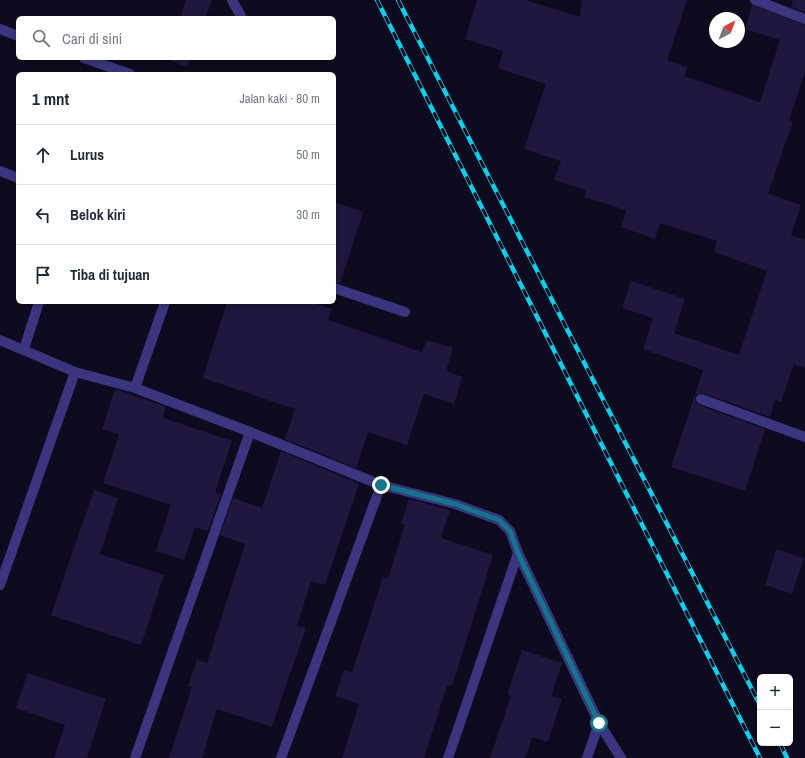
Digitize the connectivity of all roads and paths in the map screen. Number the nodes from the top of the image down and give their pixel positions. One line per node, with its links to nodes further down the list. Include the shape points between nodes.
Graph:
1 (232, 0): 3 (street)
2 (755, 0): 4 (street)
3 (241, 16)
4 (805, 18)
5 (0, 30): 6 (street)
6 (16, 35)
7 (90, 60): 8 (street)
8 (124, 72)
9 (0, 171): 10 (street)
10 (16, 177)
11 (336, 289): 14 (street)
12 (38, 304): 16 (street)
13 (164, 304): 18 (street)
14 (406, 312)
15 (0, 340): 16 (street)
16 (24, 348): 17 (street)
17 (75, 372): 18 (street); 24 (street)
18 (135, 388): 20 (street)
19 (701, 399): 21 (street)
20 (250, 432): 22 (street); 26 (street)
21 (805, 437)
22 (381, 485): 23 (street, via 455,504 499,520 510,531); 27 (street)
23 (518, 553): 25 (street); 28 (street)
24 (0, 585)
25 (599, 723): 29 (street); 30 (street)
26 (135, 758)
27 (281, 758)
28 (448, 758)
29 (587, 758)
30 (621, 758)

